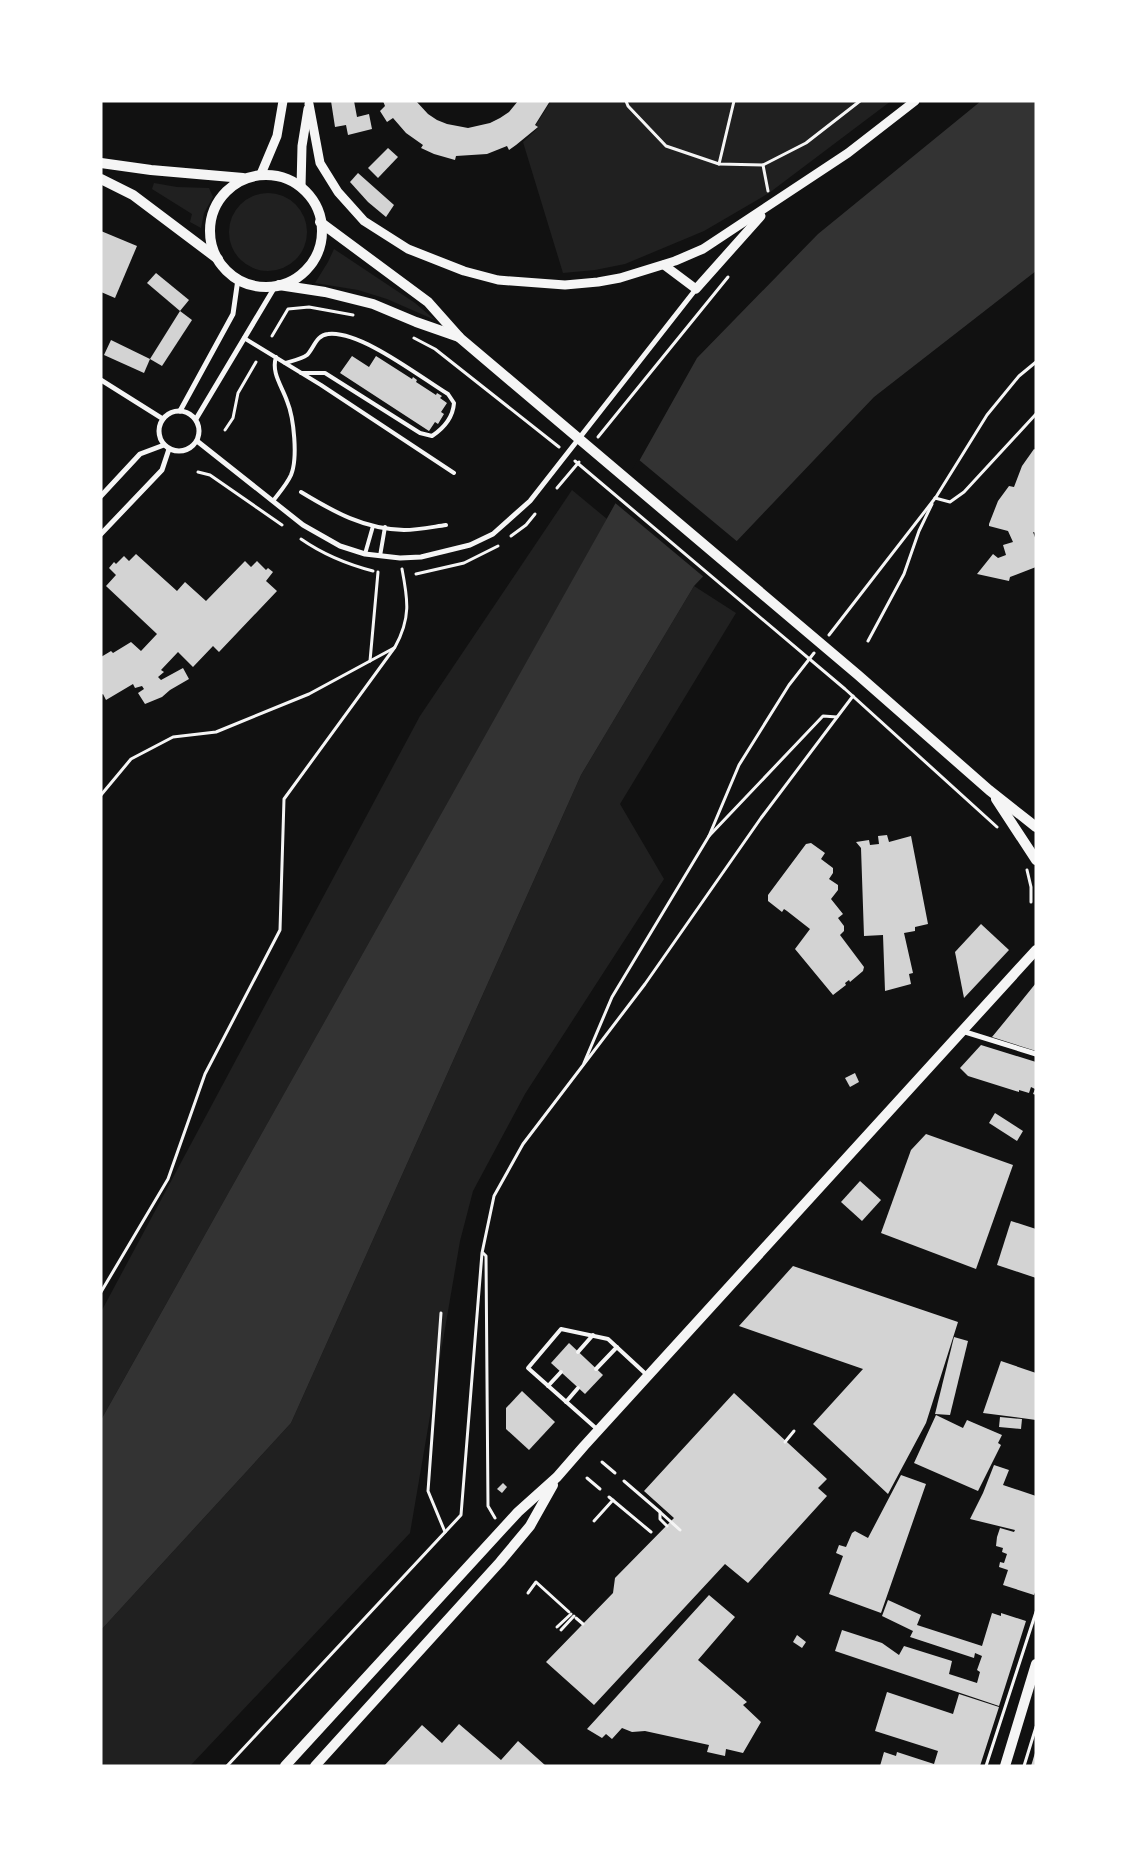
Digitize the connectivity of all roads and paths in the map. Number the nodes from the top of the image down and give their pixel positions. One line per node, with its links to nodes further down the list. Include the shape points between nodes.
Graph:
1 (282, 101): 10 (street, via 277,136)
2 (626, 101): 8 (path, via 666,146)
3 (734, 101): 8 (path)
4 (860, 101): 9 (path, via 806,143)
5 (915, 101): 14 (street, via 848,153)
6 (309, 103): 13 (street, via 302,146); 17 (street, via 320,163 338,192 364,221 408,249 464,271 498,280 565,285 620,278)
7 (101, 163): 11 (main road)
8 (719, 164): 9 (path)
9 (763, 165): 14 (path)
10 (261, 174): 11 (main road); 13 (main road, via 281,177)
11 (247, 178): 16 (main road, via 236,183 215,207 210,223 210,240)
12 (101, 180): 16 (main road, via 133,195)
13 (301, 187): 15 (main road, via 318,211)
14 (771, 205): 17 (street, via 703,249); 20 (street)
15 (320, 222): 19 (main road, via 319,249 311,263 300,275); 25 (main road, via 428,302)
16 (218, 260): 18 (main road)
17 (664, 264): 20 (street)
18 (238, 279): 19 (main road, via 253,285); 32 (street, via 233,314)
19 (276, 285): 24 (street); 25 (main road, via 325,292 373,304)
20 (696, 289): 53 (street, via 530,501 511,520 493,534 470,545 422,557)
21 (359, 317): 23 (path, via 309,307 288,309)
22 (409, 335): 40 (path, via 435,349)
23 (272, 336)
24 (244, 338): 26 (lane); 35 (street)
25 (460, 338): 62 (main road)
26 (276, 357): 29 (lane); 46 (lane, via 273,367 288,403 295,458 291,474)
27 (256, 362): 36 (path, via 238,393 233,418)
28 (1036, 362): 45 (path, via 1019,376 987,415)
29 (285, 363): 30 (lane); 30 (lane, via 307,355 316,341 327,334 350,336 372,346 448,394 454,403 453,411 441,430 432,436 420,434 325,373)
30 (302, 373): 42 (lane)
31 (101, 380): 34 (street)
32 (180, 410): 34 (street); 35 (street)
33 (1036, 414): 45 (path, via 964,492 950,502)
34 (163, 418): 38 (street, via 159,432)
35 (196, 419): 37 (street, via 200,430)
36 (225, 430)
37 (197, 441): 39 (street, via 181,452); 46 (street)
38 (164, 444): 39 (street); 44 (street, via 140,454)
39 (169, 449): 50 (street, via 162,470)
40 (562, 449)
41 (569, 456): 60 (path)
42 (454, 473)
43 (301, 492): 48 (lane, via 339,515)
44 (101, 496)
45 (936, 497): 55 (path); 56 (path, via 919,531 904,574)
46 (274, 501): 51 (street, via 303,524 340,546)
47 (446, 525): 49 (lane, via 404,530)
48 (373, 526): 49 (lane); 51 (lane)
49 (385, 528): 52 (lane)
50 (101, 534)
51 (365, 554): 52 (street)
52 (380, 556): 53 (street)
53 (400, 558): 57 (path, via 408,597 408,615)
54 (378, 572): 59 (path)
55 (825, 640)
56 (868, 641)
57 (395, 647): 59 (path); 75 (path, via 284,799 280,930 205,1074 168,1179)
58 (819, 647): 66 (path, via 789,685 739,765)
59 (370, 661): 63 (path, via 309,694 216,732 174,736 131,759)
60 (853, 696): 61 (path); 65 (path)
61 (837, 717): 66 (path, via 823,716); 73 (path, via 761,818 646,984)
62 (990, 790): 64 (main road); 67 (main road)
63 (101, 794)
64 (1036, 827)
65 (1002, 832)
66 (709, 836): 73 (path, via 612,998)
67 (1036, 860)
68 (1024, 864): 69 (path, via 1031,887)
69 (1031, 902)
70 (1036, 950): 71 (main road)
71 (962, 1031): 72 (street); 82 (main road)
72 (1036, 1054)
73 (582, 1067): 74 (path, via 523,1144 494,1196)
74 (482, 1253): 99 (path, via 486,1256 488,1506 493,1516); 102 (path, via 461,1516)
75 (101, 1292)
76 (441, 1313): 102 (path, via 428,1491)
77 (593, 1335): 78 (lane, via 608,1339); 79 (lane); 83 (lane, via 561,1329 528,1368)
78 (617, 1347): 80 (lane); 82 (lane)
79 (578, 1352)
80 (596, 1369)
81 (561, 1372): 83 (lane)
82 (648, 1376): 86 (main road)
83 (548, 1386): 85 (lane)
84 (578, 1388): 85 (lane)
85 (566, 1402): 86 (lane)
86 (598, 1430): 91 (main road)
87 (794, 1431): 88 (path)
88 (785, 1442)
89 (602, 1462): 90 (path)
90 (615, 1473)
91 (557, 1477): 99 (main road); 114 (main road, via 530,1526 500,1562)
92 (587, 1478): 94 (path)
93 (624, 1481): 97 (path)
94 (600, 1489)
95 (609, 1496): 96 (path)
96 (613, 1500): 98 (path); 103 (path)
97 (660, 1512): 100 (path, via 660,1519); 101 (path)
98 (594, 1521)
99 (505, 1526): 113 (main road)
100 (666, 1526)
101 (680, 1530)
102 (446, 1532): 112 (path)
103 (651, 1532)
104 (528, 1593): 106 (path, via 536,1582)
105 (1036, 1612): 115 (path)
106 (572, 1615): 107 (path); 108 (path); 109 (path)
107 (582, 1624)
108 (557, 1627)
109 (561, 1630)
110 (1036, 1664): 116 (main road)
111 (1036, 1727): 117 (path)
112 (226, 1766)
113 (285, 1766)
114 (315, 1766)
115 (986, 1766)
116 (1005, 1766)
117 (1024, 1766)

